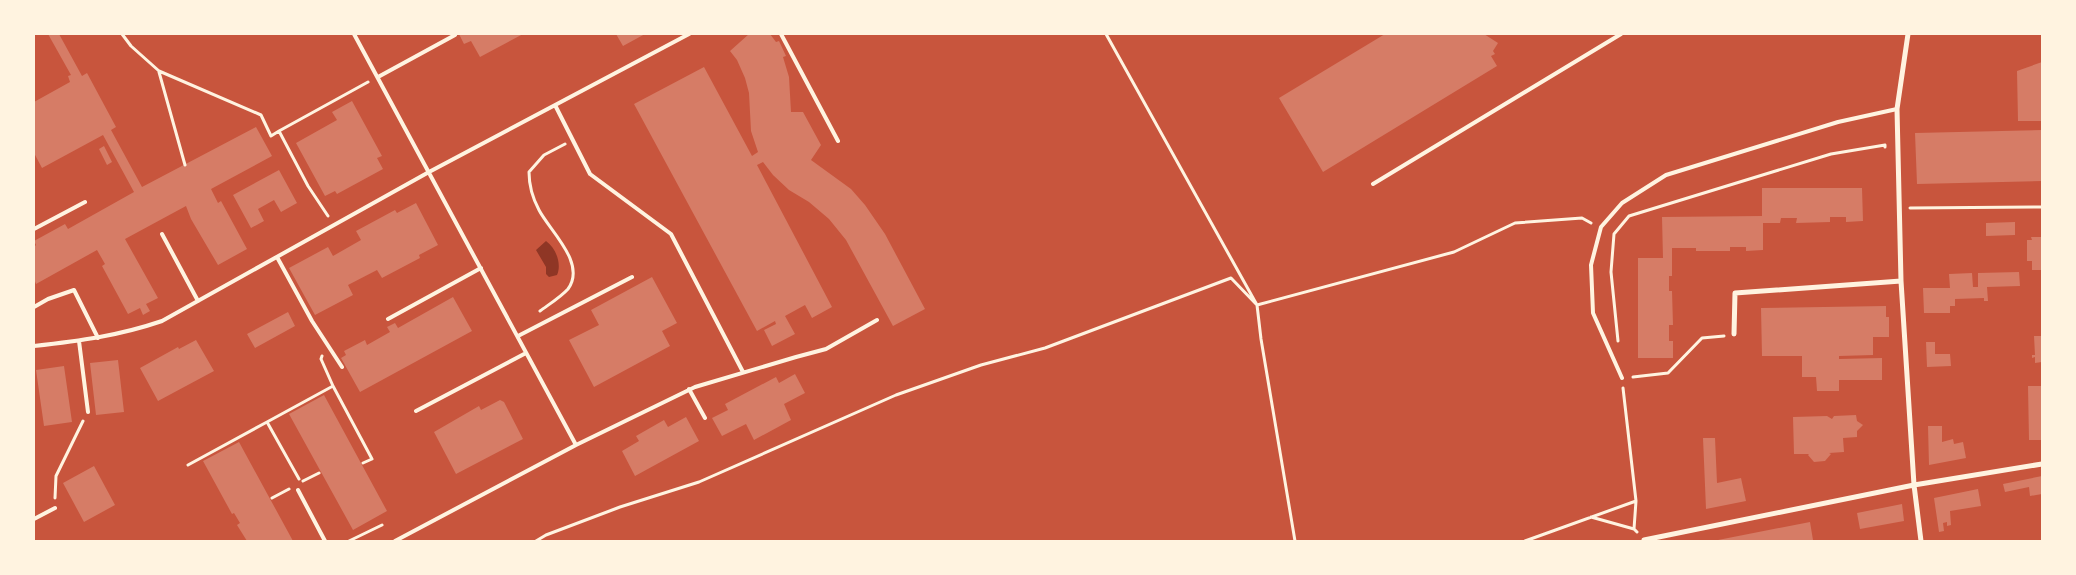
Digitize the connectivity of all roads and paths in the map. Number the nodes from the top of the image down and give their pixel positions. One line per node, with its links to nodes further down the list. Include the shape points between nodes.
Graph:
1 (122, 34): 9 (path, via 130,46)
2 (354, 34): 10 (lane)
3 (689, 34): 11 (lane)
4 (781, 34): 15 (lane)
5 (1106, 34): 33 (path)
6 (1620, 34): 19 (lane)
7 (1908, 34): 12 (street)
8 (455, 35): 10 (lane)
9 (159, 71): 13 (path, via 261,115 271,136); 17 (path)
10 (378, 77): 13 (path); 18 (lane)
11 (554, 105): 14 (lane); 18 (lane)
12 (1897, 109): 22 (street); 24 (lane, via 1838,122 1666,175 1622,203)
13 (278, 131): 23 (path)
14 (572, 141): 37 (path, via 544,155 529,172 532,196 562,241 573,276 568,289 539,311); 47 (lane, via 590,174 671,234)
15 (838, 141)
16 (1885, 154): 27 (path, via 1885,145 1831,154 1766,173 1629,216)
17 (185, 164)
18 (429, 172): 23 (lane); 29 (lane)
19 (1373, 184)
20 (85, 202): 25 (lane)
21 (2042, 207): 22 (path)
22 (1900, 208): 31 (street)
23 (334, 225): 28 (lane)
24 (1601, 227): 27 (path); 33 (path, via 1582,218 1515,223 1454,252); 48 (lane, via 1591,264 1593,313)
25 (34, 229)
26 (162, 234): 32 (lane)
27 (1614, 234): 43 (path, via 1611,272)
28 (277, 257): 32 (lane); 42 (lane)
29 (481, 268): 35 (lane); 39 (lane)
30 (632, 277): 37 (lane)
31 (1901, 281): 38 (street, via 1735,293); 60 (street)
32 (198, 300): 40 (lane, via 162,320 131,332)
33 (1257, 305): 70 (path, via 1231,278 1044,348 981,365 896,395 699,482); 77 (path)
34 (34, 307): 40 (lane, via 74,290)
35 (388, 319)
36 (877, 320): 47 (lane, via 826,349)
37 (537, 326): 39 (lane)
38 (1734, 334): 48 (path, via 1702,338 1668,373)
39 (518, 336): 45 (lane)
40 (98, 338): 41 (lane)
41 (79, 341): 44 (lane); 52 (lane)
42 (326, 343): 46 (lane); 49 (path, via 321,359)
43 (1618, 344)
44 (34, 346)
45 (526, 353): 51 (lane); 55 (lane)
46 (342, 367)
47 (742, 372): 50 (lane)
48 (1622, 378): 64 (path)
49 (333, 386): 54 (path); 56 (path, via 372,459)
50 (689, 389): 53 (lane); 55 (lane)
51 (416, 410)
52 (88, 412): 65 (path, via 56,476)
53 (705, 418)
54 (267, 422): 58 (path); 59 (path)
55 (576, 445): 74 (lane)
56 (364, 463)
57 (2042, 464): 60 (street)
58 (188, 466)
59 (301, 482)
60 (1914, 485): 71 (street); 79 (street)
61 (289, 489): 63 (path)
62 (298, 490): 72 (lane)
63 (272, 498)
64 (1636, 501): 66 (path); 69 (path)
65 (55, 508): 67 (lane)
66 (1591, 517): 69 (path); 78 (path)
67 (34, 519)
68 (382, 525): 73 (path)
69 (1634, 529): 71 (path)
70 (546, 535): 75 (path); 76 (path)
71 (1644, 540)
72 (325, 541)
73 (349, 541)
74 (395, 541)
75 (536, 541)
76 (546, 541)
77 (1295, 541)
78 (1525, 541)
79 (1921, 541)

